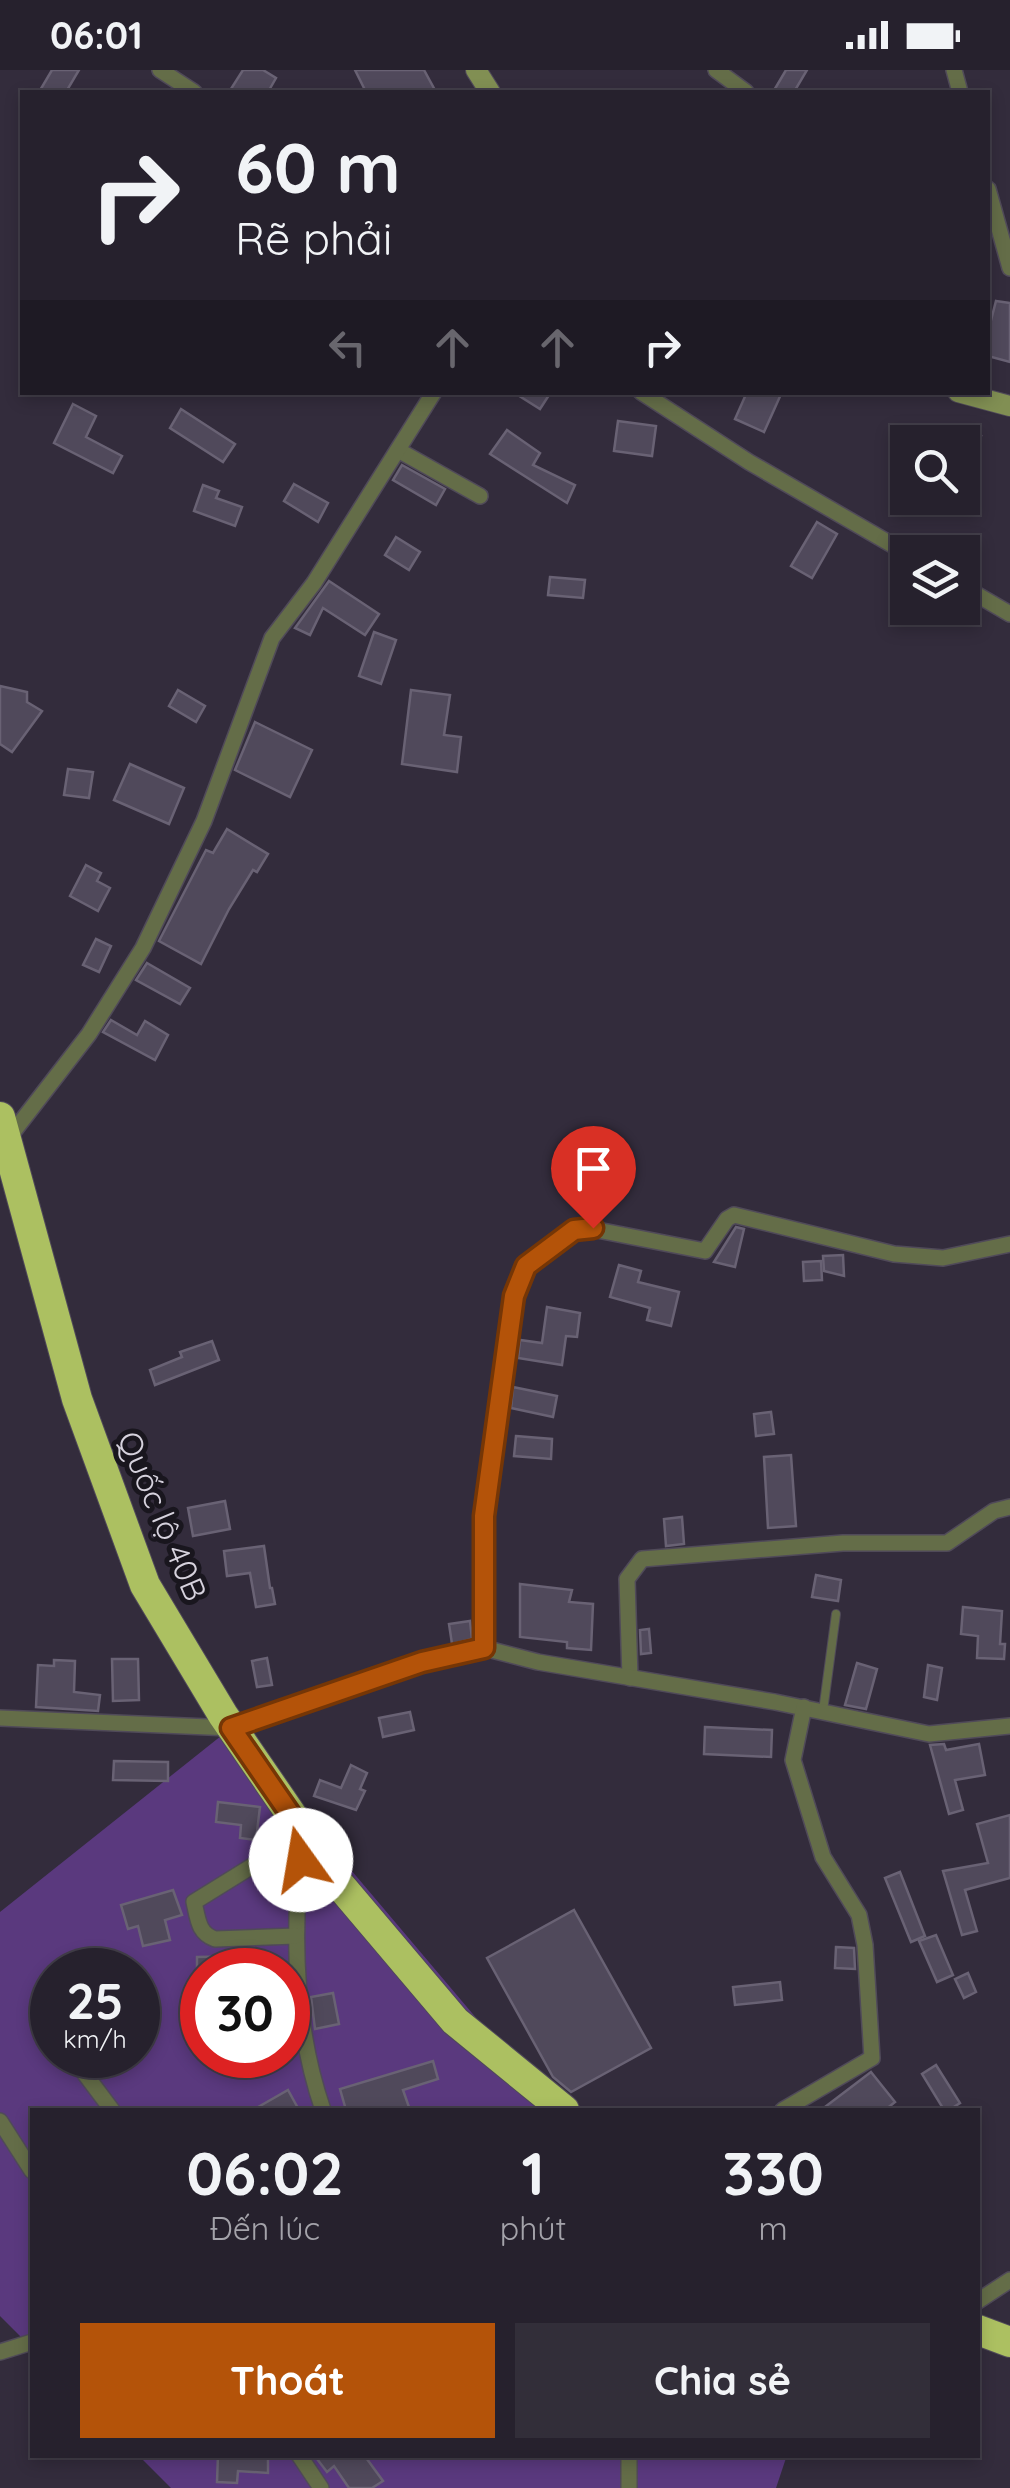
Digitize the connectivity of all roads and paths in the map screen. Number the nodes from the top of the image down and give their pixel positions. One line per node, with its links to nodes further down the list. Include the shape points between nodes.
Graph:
1 (160, 70): 3 (street)
2 (716, 70): 4 (street)
3 (191, 90)
4 (743, 90)
5 (990, 197): 6 (street)
6 (1010, 268)
7 (432, 395): 11 (street)
8 (646, 395): 13 (street)
9 (969, 395): 10 (street)
10 (1010, 406)
11 (398, 450): 12 (street); 16 (street, via 272,638 204,820 143,948)
12 (480, 496)
13 (890, 544)
14 (980, 596): 15 (street)
15 (1010, 614)
16 (4, 1147): 26 (highway, Quốc lộ 40B, via 77,1400 146,1585)
17 (1010, 1244): 20 (street, via 943,1258 894,1254 734,1216 705,1251 582,1227 526,1266 514,1296 484,1516)
18 (1010, 1507): 21 (street, via 994,1510 947,1543 642,1560 627,1579)
19 (836, 1614): 23 (lane)
20 (484, 1648): 21 (street); 26 (street, via 422,1662)
21 (630, 1678): 22 (street)
22 (804, 1707): 23 (street); 33 (street, via 794,1760 823,1857 858,1915 872,2058)
23 (823, 1711): 25 (street, via 929,1734)
24 (0, 1718): 26 (street)
25 (1010, 1726)
26 (231, 1728): 27 (highway, Quốc lộ 40B)
27 (304, 1834): 28 (street); 28 (street, via 194,1902 200,1928 215,1939); 32 (highway, Quốc lộ 40B, via 455,2022)
28 (296, 1936): 31 (street, via 308,2057)
29 (89, 2078): 30 (street)
30 (111, 2108)
31 (322, 2108)
32 (562, 2108)
33 (787, 2108)
34 (0, 2121): 35 (street)
35 (30, 2168)
36 (1010, 2280): 37 (street)
37 (980, 2301)
38 (980, 2331): 39 (highway)
39 (1010, 2342)
40 (30, 2343): 41 (street)
41 (0, 2352)
42 (301, 2458): 44 (street)
43 (629, 2458): 45 (street)
44 (322, 2488)
45 (629, 2488)

